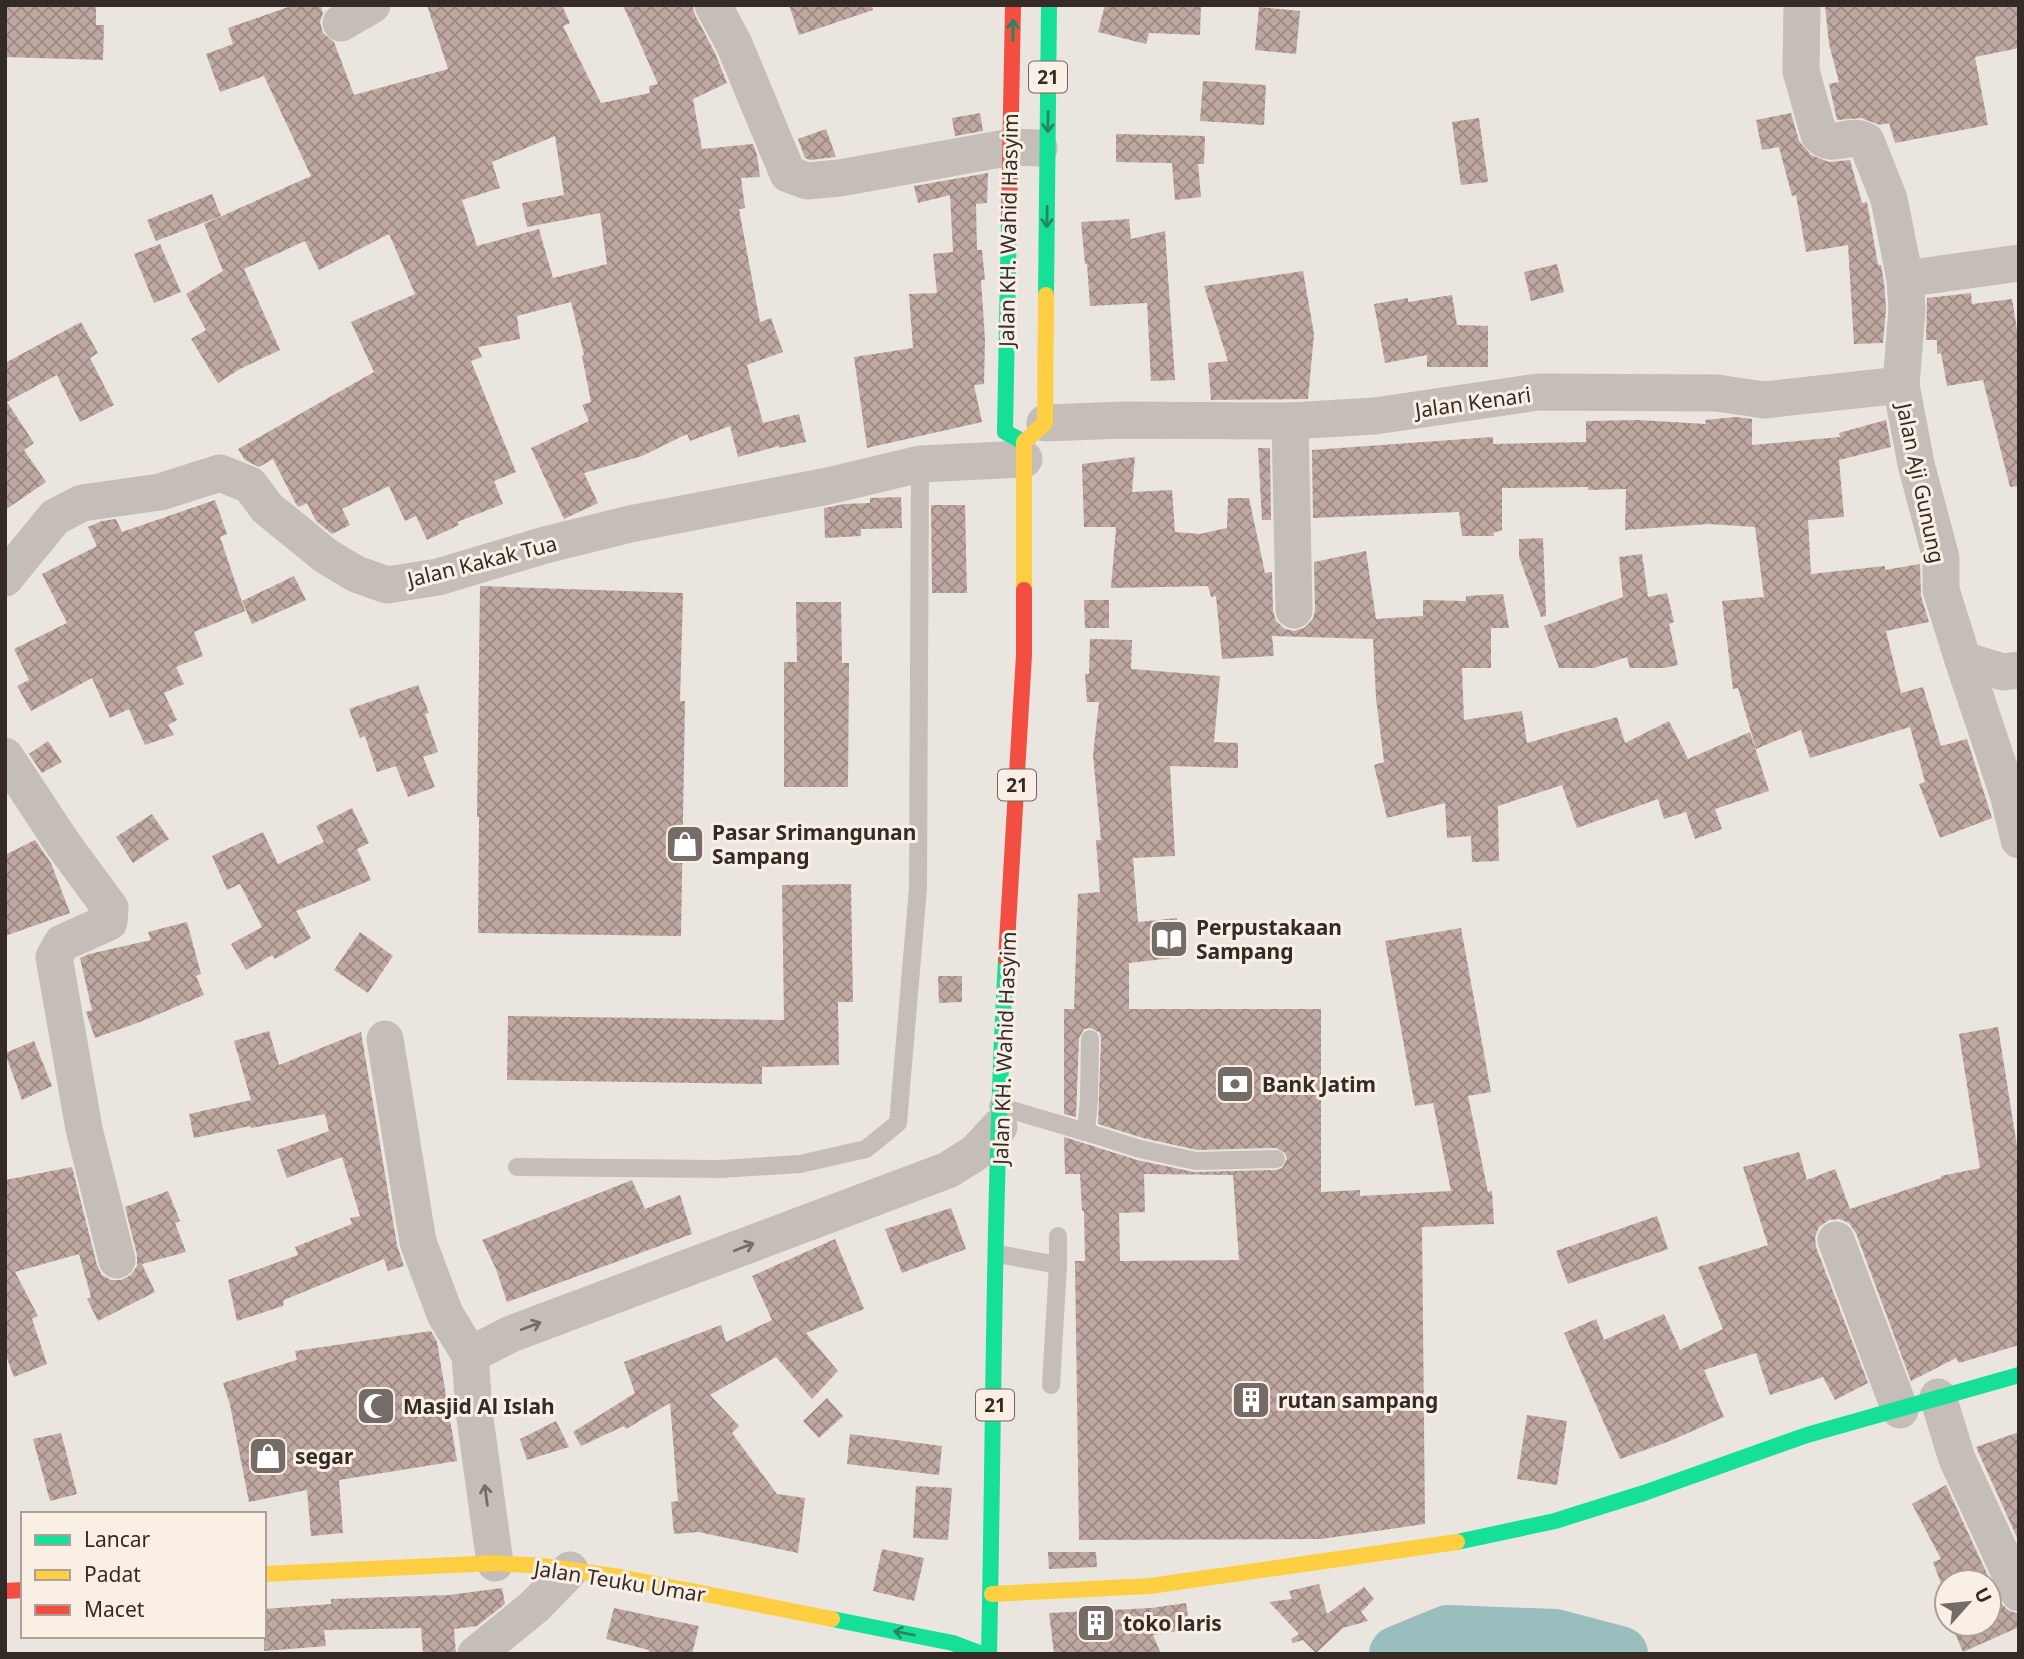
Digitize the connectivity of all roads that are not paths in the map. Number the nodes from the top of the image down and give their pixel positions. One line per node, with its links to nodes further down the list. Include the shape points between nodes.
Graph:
1 (713, 5): 5 (street, via 788,174 807,181 840,178)
2 (1013, 5): 5 (main road, Jalan KH. Wahid Hasyim / 21, one-way to 2)
3 (1049, 5): 6 (main road, Jalan KH. Wahid Hasyim / 21, one-way to 6)
4 (1802, 5): 8 (street, Jalan Aji Gunung, via 1801,71 1819,135 1832,143 1858,137 1866,141 1889,199)
5 (1011, 148): 6 (street); 11 (main road, Jalan KH. Wahid Hasyim / 21, via 1004,432)
6 (1048, 149): 11 (main road, Jalan KH. Wahid Hasyim / 21, one-way to 11)
7 (2019, 263): 8 (street)
8 (1905, 279): 9 (street, Jalan Aji Gunung)
9 (1901, 385): 10 (street, Jalan Kenari, via 1764,400 1717,393 1538,392 1375,416); 15 (street, Jalan Aji Gunung, via 1941,558 1941,590)
10 (1290, 421): 11 (street, Jalan Kenari, via 1138,420); 14 (street)
11 (1031, 441): 12 (street, Jalan Kakak Tua); 21 (main road, Jalan KH. Wahid Hasyim / 21)
12 (920, 464): 13 (street, Jalan Kakak Tua, via 630,524 438,577 387,584 356,574 326,556 267,508 250,485 220,473 160,492 82,503 55,517); 24 (lane, via 918,888 898,1123 866,1149 800,1164 720,1169)
13 (5, 578)
14 (1294, 610)
15 (1963, 660): 16 (street, via 2003,672); 18 (street, Jalan Aji Gunung)
16 (2019, 670)
17 (5, 756): 30 (street, via 110,908 109,922 62,943 54,957 84,1129)
18 (2019, 840)
19 (1090, 1038): 22 (lane)
20 (384, 1039): 32 (street, via 418,1242 444,1314)
21 (999, 1116): 22 (lane); 25 (street, via 975,1153); 26 (main road, Jalan KH. Wahid Hasyim / 21)
22 (1086, 1132): 23 (lane, via 1196,1161)
23 (1276, 1159)
24 (517, 1167)
25 (948, 1170): 26 (street, via 976,1183 988,1195); 32 (street, one-way to 25, via 511,1334)
26 (998, 1217): 29 (main road, Jalan KH. Wahid Hasyim / 21)
27 (1058, 1236): 31 (lane)
28 (1836, 1240): 36 (street)
29 (998, 1254): 31 (lane); 41 (main road, Jalan KH. Wahid Hasyim / 21)
30 (117, 1260)
31 (1058, 1265): 34 (lane)
32 (470, 1356): 37 (street, one-way to 32)
33 (2019, 1375): 35 (main road)
34 (1051, 1385)
35 (1938, 1397): 36 (main road); 40 (street, via 1957,1459)
36 (1900, 1410): 41 (main road, via 1807,1435 1555,1521 1476,1539 1150,1586)
37 (495, 1563): 38 (main road, Jalan Teuku Umar); 39 (main road, Jalan Teuku Umar)
38 (569, 1570): 42 (main road, Jalan Teuku Umar, one-way to 38); 43 (street, via 534,1607)
39 (266, 1574)
40 (2019, 1593)
41 (992, 1594): 44 (main road, Jalan KH. Wahid Hasyim / 21)
42 (964, 1650)
43 (476, 1654)
44 (989, 1654)

